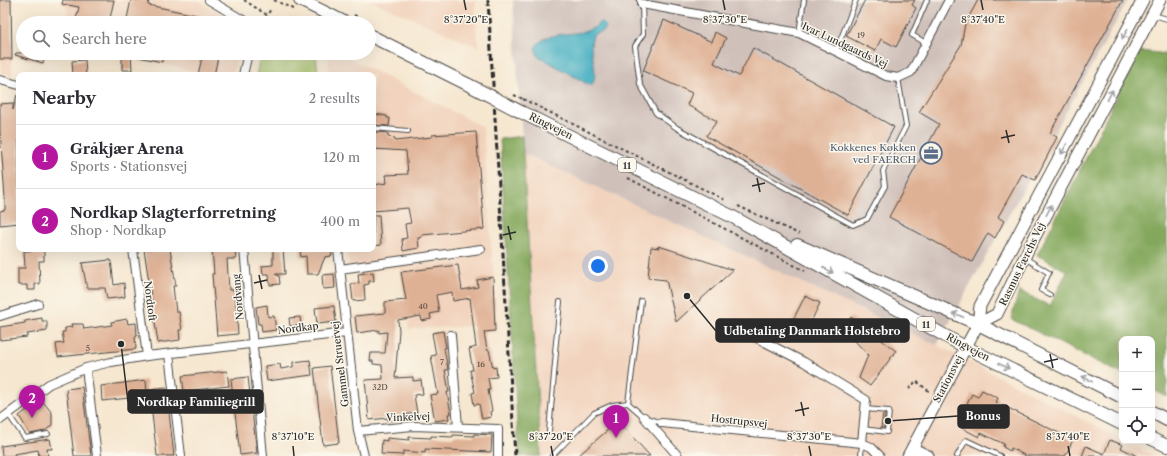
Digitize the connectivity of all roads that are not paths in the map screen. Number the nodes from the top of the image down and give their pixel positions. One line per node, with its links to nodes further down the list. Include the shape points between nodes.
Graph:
1 (209, 0): 11 (street)
2 (300, 0): 12 (main road)
3 (804, 0): 14 (lane)
4 (856, 0): 17 (lane)
5 (927, 0): 16 (lane, via 912,35)
6 (949, 0): 16 (street, Ivar Lundgaards Vej)
7 (1143, 0): 37 (main road, Rasmus Færchs Vej, one-way to 37, via 980,306)
8 (1160, 0): 10 (main road, Rasmus Færchs Vej)
9 (641, 2): 14 (street, Ivar Lundgaards Vej); 20 (lane, via 644,34 635,46 640,84 656,113 677,128 853,225 868,219 886,186 883,171 906,126)
10 (1152, 15): 13 (lane); 30 (main road, Rasmus Færchs Vej, one-way to 10)
11 (236, 16)
12 (332, 16)
13 (1167, 20)
14 (799, 32): 17 (street, Ivar Lundgaards Vej)
15 (376, 38): 25 (main road, Ringvejen / 11, bridge)
16 (926, 43): 20 (street, Ivar Lundgaards Vej, via 911,72)
17 (836, 51): 20 (street, Ivar Lundgaards Vej, via 886,76)
18 (246, 60): 19 (street)
19 (244, 72)
20 (898, 78)
21 (0, 80): 22 (street)
22 (16, 84)
23 (376, 128): 24 (lane)
24 (408, 131)
25 (733, 217): 37 (main road, Ringvejen / 11, one-way to 25); 42 (main road, Ringvejen / 11, one-way to 42)
26 (481, 249): 31 (street)
27 (133, 252): 44 (street, Nordtoft)
28 (244, 252): 41 (street, Nordvang)
29 (338, 252): 31 (street, Gammel Struervej)
30 (1024, 258): 32 (lane, via 1049,273 1041,290); 37 (main road, Rasmus Færchs Vej, via 997,314)
31 (340, 269): 39 (street, Gammel Struervej)
32 (1050, 295)
33 (640, 301): 47 (lane)
34 (560, 302): 59 (lane)
35 (38, 304): 36 (street)
36 (0, 316)
37 (978, 324): 42 (main road, Stationsvej); 46 (main road, Ringvejen / 11, one-way to 37)
38 (741, 330): 48 (street, via 841,384 866,400)
39 (346, 332): 41 (street, Nordkap); 58 (street, Gammel Struervej)
40 (451, 335): 56 (street)
41 (252, 344): 43 (street, Nordkap); 67 (street)
42 (966, 347): 54 (main road, Ringvejen / 11, one-way to 54); 64 (main road, Stationsvej, via 937,398)
43 (169, 354): 44 (street, Nordkap); 66 (street)
44 (147, 356): 45 (street, Nordkap)
45 (86, 368): 49 (street, Nordkap, via 49,384); 65 (street)
46 (1119, 395)
47 (628, 404): 51 (lane); 70 (lane, via 612,405 594,413)
48 (865, 409): 57 (street); 57 (lane, via 889,411 887,432)
49 (8, 414): 52 (street, Nordkap); 60 (lane, via 25,438)
50 (1155, 414): 53 (main road)
51 (644, 418): 55 (lane); 71 (street)
52 (0, 420)
53 (1167, 420)
54 (1119, 423)
55 (662, 424): 62 (street, Hostrupsvej)
56 (458, 427): 58 (street, Vinkelvej, via 413,426); 69 (street, Vinkelvej, via 498,429)
57 (863, 429): 62 (street)
58 (358, 431): 68 (street, Gammel Struervej)
59 (549, 431)
60 (48, 434)
61 (1155, 440): 63 (main road)
62 (862, 443): 72 (lane); 73 (street, Hostrupsvej, via 871,447)
63 (1167, 446)
64 (911, 453): 74 (main road)
65 (97, 456)
66 (181, 456)
67 (263, 456)
68 (364, 456)
69 (498, 456)
70 (552, 456)
71 (678, 456)
72 (861, 456)
73 (880, 456)
74 (928, 456)
75 (957, 456): 76 (lane, via 966,440)
76 (1000, 456)

